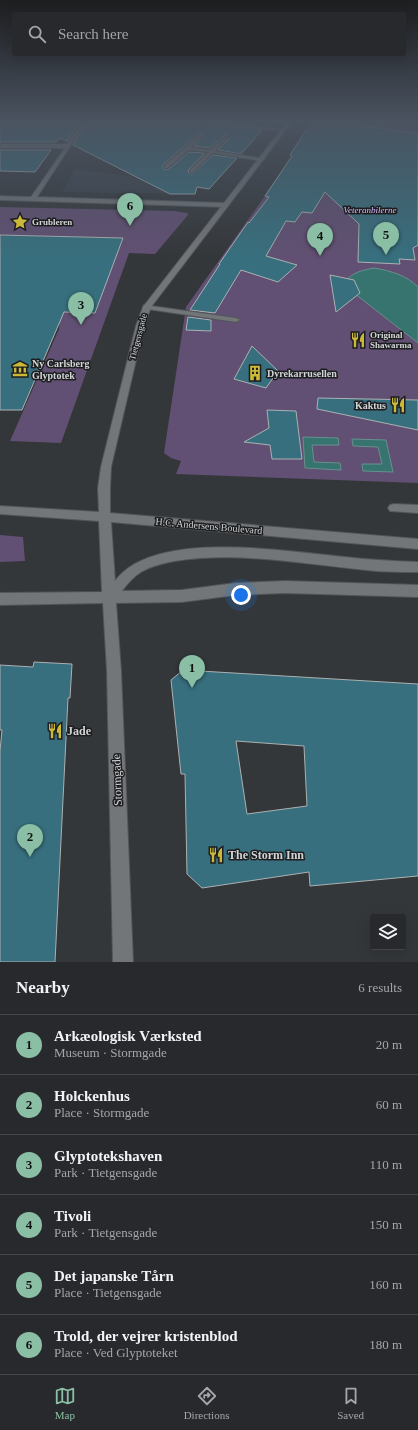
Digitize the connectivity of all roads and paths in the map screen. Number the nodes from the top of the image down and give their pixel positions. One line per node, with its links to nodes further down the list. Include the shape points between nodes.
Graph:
1 (54, 167): 6 (street)
2 (196, 167): 4 (street)
3 (256, 167): 7 (street, Tietgensgade)
4 (192, 171)
5 (0, 198): 6 (street)
6 (33, 199): 7 (street)
7 (226, 205): 8 (street, Tietgensgade)
8 (147, 307): 9 (street); 13 (street, Tietgensgade, via 140,326 106,467)
9 (236, 320)
10 (394, 508): 11 (street)
11 (418, 509)
12 (0, 510): 13 (street, H.C. Andersens Boulevard)
13 (104, 517): 14 (street, H.C. Andersens Boulevard); 17 (street, Tietgensgade)
14 (418, 544)
15 (418, 567): 17 (street, via 223,552 150,562 127,574)
16 (418, 592): 17 (street, via 285,587 236,589 182,596)
17 (110, 597): 18 (street); 19 (street, Stormgade)
18 (0, 600)
19 (123, 962)

